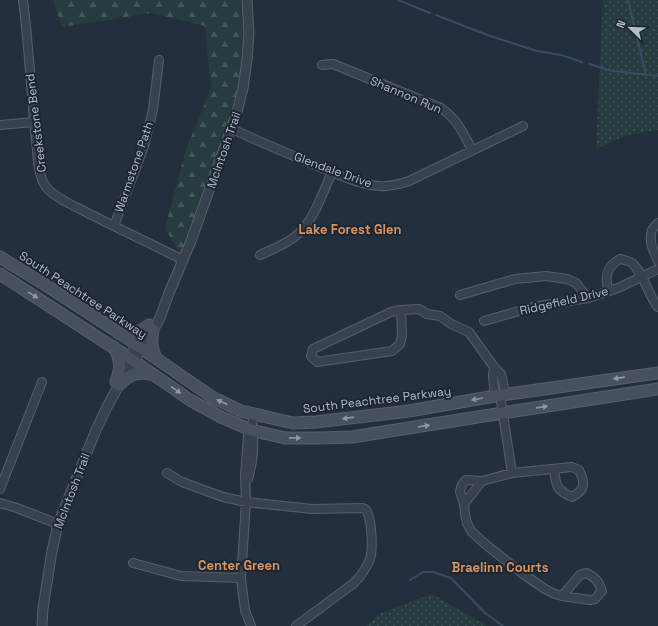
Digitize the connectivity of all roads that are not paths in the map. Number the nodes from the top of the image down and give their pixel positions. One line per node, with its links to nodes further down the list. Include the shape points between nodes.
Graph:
1 (23, 0): 5 (street, Creekstone Bend)
2 (247, 0): 8 (street, McIntosh Trail, via 247,60 243,88)
3 (159, 60): 12 (street, Warmstone Path, via 153,110 144,146)
4 (322, 65): 9 (street, Shannon Run, via 333,64 442,108 455,120)
5 (34, 122): 6 (street); 12 (street, Creekstone Bend, via 39,167 46,186 70,203)
6 (0, 125)
7 (523, 126): 9 (street, Glendale Drive)
8 (232, 129): 10 (street, Glendale Drive); 15 (street, McIntosh Trail)
9 (472, 150): 10 (street, Glendale Drive, via 409,181 390,186 371,185)
10 (332, 172): 13 (street, via 311,220 305,227 289,241)
11 (658, 222): 16 (street, via 652,230 650,240)
12 (114, 226): 15 (street, Creekstone Bend)
13 (260, 255)
14 (0, 257): 27 (main road, South Peachtree Parkway)
15 (183, 260): 26 (street, McIntosh Trail, via 160,318)
16 (658, 262)
17 (658, 269): 19 (street, Ridgefield Drive)
18 (0, 274): 29 (main road, one-way to 29)
19 (642, 277): 20 (street, Ridgefield Drive); 20 (street, via 634,264 620,259 613,263 606,275); 23 (street)
20 (609, 291): 22 (street, Ridgefield Drive)
21 (460, 295): 22 (street, via 515,279 546,276 576,283)
22 (588, 298): 25 (street, Ridgefield Drive, via 533,308)
23 (658, 307)
24 (401, 310): 24 (street, via 402,336 400,344 392,351 317,362 311,356 313,349 391,312); 37 (street, via 419,309 427,314 440,316 469,332 500,374 504,387)
25 (484, 321)
26 (151, 328): 27 (main road, via 135,334); 28 (street, McIntosh Trail); 30 (main road, via 152,349)
27 (118, 332): 28 (main road, South Peachtree Parkway)
28 (139, 347): 30 (main road, South Peachtree Parkway); 31 (street, McIntosh Trail)
29 (114, 348): 31 (main road); 35 (main road, via 120,364)
30 (156, 358): 39 (main road, South Peachtree Parkway, one-way to 30, via 212,397)
31 (132, 359): 33 (main road); 35 (street, McIntosh Trail)
32 (658, 373): 37 (main road, South Peachtree Parkway, one-way to 37)
33 (154, 375): 35 (main road, via 135,374); 40 (main road, one-way to 40, via 190,400)
34 (42, 382): 45 (street)
35 (117, 383): 49 (street, McIntosh Trail)
36 (658, 389): 38 (main road, one-way to 36)
37 (500, 395): 38 (street); 39 (main road, South Peachtree Parkway, one-way to 39, via 409,411 316,422 293,423)
38 (503, 413): 40 (main road, one-way to 38, via 285,438 352,437); 43 (street)
39 (254, 414): 40 (street)
40 (251, 430): 46 (street, via 254,437)
41 (554, 470): 43 (street)
42 (167, 473): 46 (street, via 182,482 223,497)
43 (512, 473): 44 (street)
44 (482, 481): 48 (street); 48 (street, via 463,482 460,492)
45 (0, 489)
46 (246, 502): 51 (street); 55 (street, via 312,509 363,508 368,513 372,554 362,575)
47 (0, 503): 49 (street)
48 (464, 504): 52 (street, via 467,523 478,538 535,583)
49 (58, 524): 53 (street, McIntosh Trail)
50 (133, 563): 51 (street, via 181,576)
51 (242, 578): 54 (street, via 245,610)
52 (562, 596): 52 (street, via 580,575 586,573 599,582 602,591 595,599 590,600)
53 (42, 626)
54 (251, 626)
55 (296, 626)

